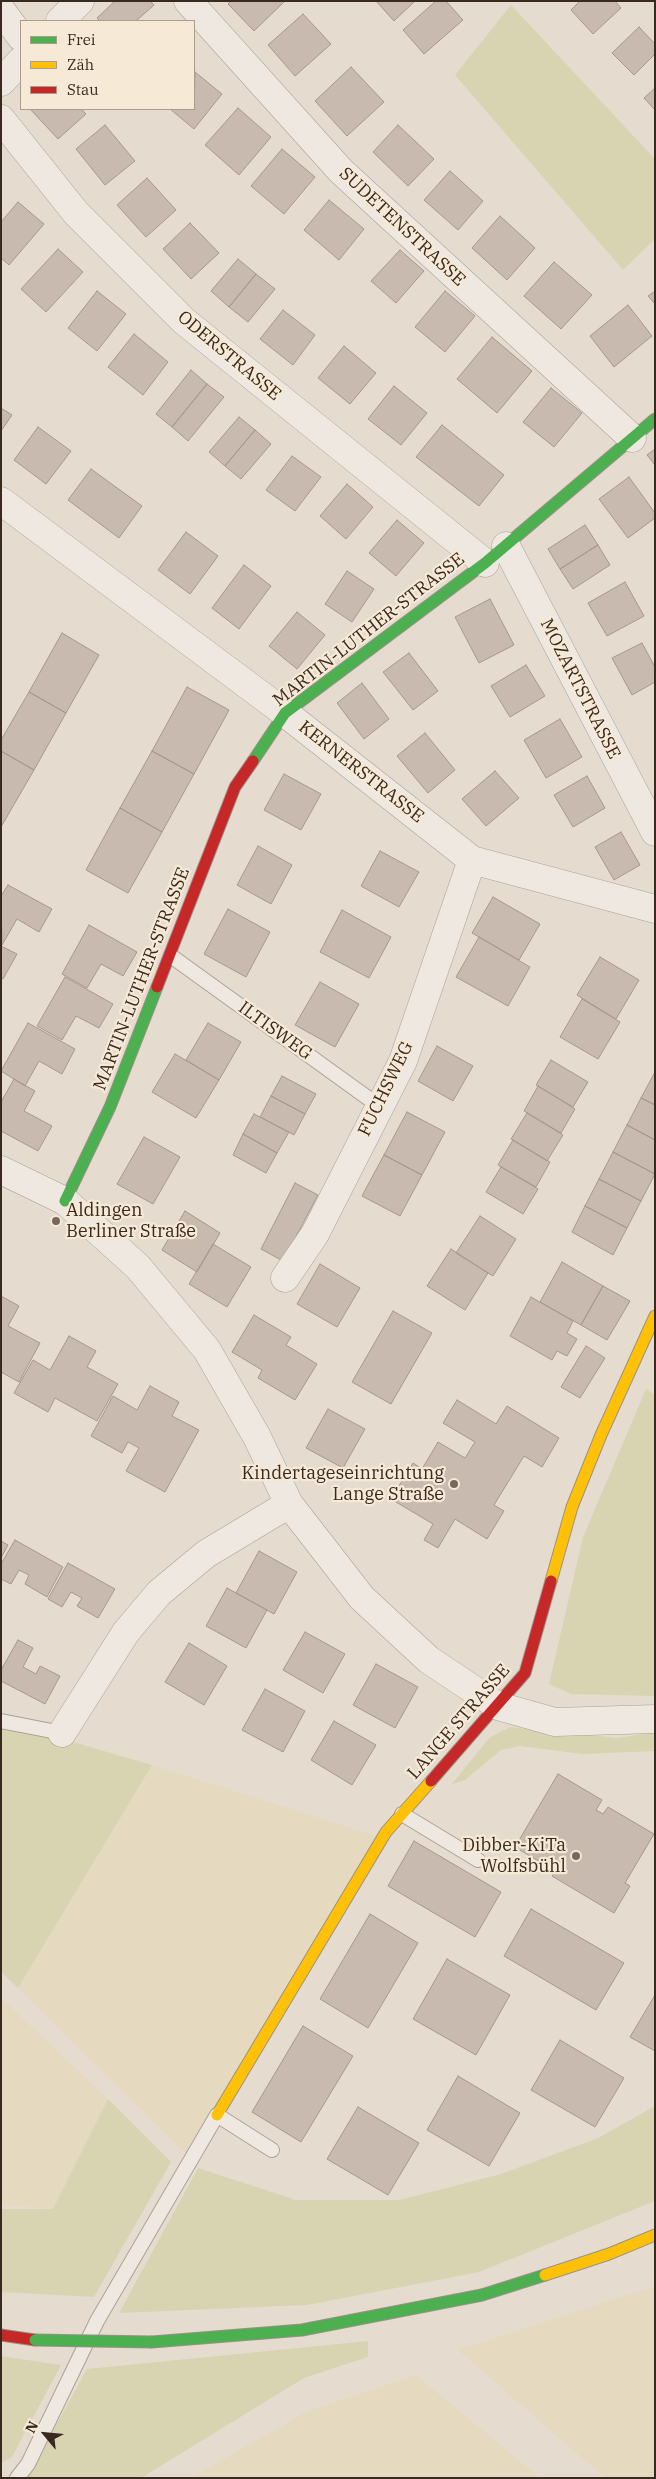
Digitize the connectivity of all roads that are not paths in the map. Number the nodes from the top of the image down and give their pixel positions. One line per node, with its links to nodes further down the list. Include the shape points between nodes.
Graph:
1 (80, 1): 4 (street)
2 (188, 1): 10 (street, SUDETENSTRASSE, via 341,172)
3 (1, 10): 5 (street)
4 (61, 20)
5 (20, 36)
6 (20, 62): 7 (street)
7 (1, 82)
8 (1, 119): 13 (street, ODERSTRASSE, via 76,213 184,321)
9 (655, 419): 10 (street, MARTIN-LUTHER-STRASSE)
10 (632, 438): 12 (street, MARTIN-LUTHER-STRASSE)
11 (1, 501): 14 (street, KERNERSTRASSE)
12 (506, 546): 13 (street, MARTIN-LUTHER-STRASSE); 15 (street, MOZARTSTRASSE)
13 (484, 563): 14 (street, MARTIN-LUTHER-STRASSE)
14 (285, 713): 16 (street, KERNERSTRASSE); 18 (street, MARTIN-LUTHER-STRASSE, via 235,787)
15 (655, 832)
16 (472, 860): 17 (street, KERNERSTRASSE); 19 (street, FUCHSWEG, via 403,1060)
17 (655, 909)
18 (171, 956): 19 (lane, ILTISWEG); 21 (street, MARTIN-LUTHER-STRASSE, via 110,1107)
19 (379, 1106): 22 (street, FUCHSWEG, via 315,1234)
20 (1, 1170): 21 (street)
21 (65, 1201): 24 (street, via 138,1267 208,1350)
22 (285, 1278)
23 (655, 1316): 25 (street, LANGE STRASSE, via 572,1507 526,1674)
24 (289, 1504): 25 (street, via 362,1598 429,1660); 28 (street, via 206,1554 159,1593 126,1632)
25 (498, 1706): 26 (street, via 555,1722); 29 (street, LANGE STRASSE)
26 (655, 1719)
27 (1, 1721): 28 (lane)
28 (62, 1733)
29 (402, 1814): 30 (lane); 31 (street, LANGE STRASSE, via 386,1832)
30 (478, 1860)
31 (217, 2115): 32 (lane); 35 (lane, via 97,2321 28,2464)
32 (272, 2150)
33 (655, 2235): 34 (street, bridge, via 609,2254 482,2295 302,2330 152,2342 35,2340)
34 (1, 2335)
35 (17, 2478)

